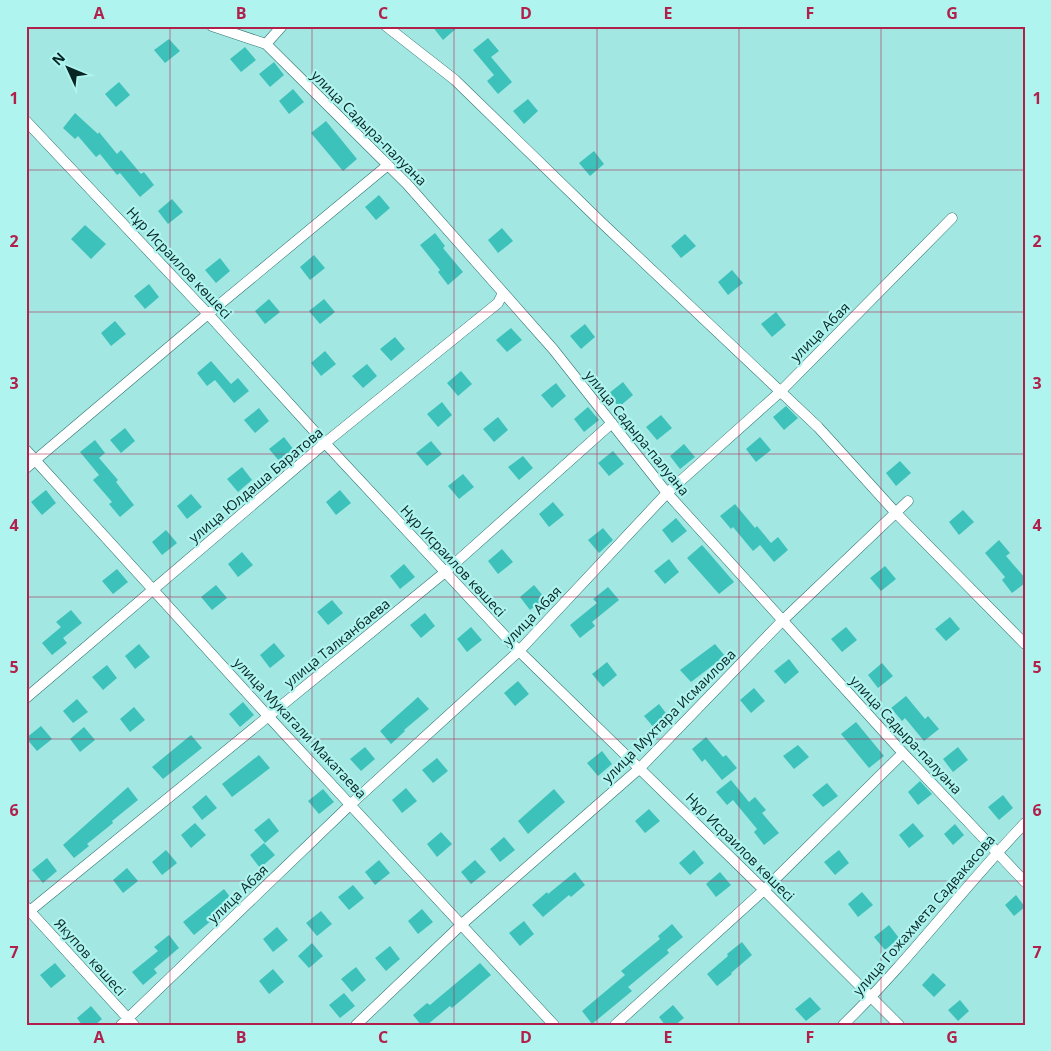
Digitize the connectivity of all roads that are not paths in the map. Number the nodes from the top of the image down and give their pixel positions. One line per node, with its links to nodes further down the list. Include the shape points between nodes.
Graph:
1 (212, 26): 4 (street, улица Садыра-палуана)
2 (282, 26): 4 (street)
3 (386, 26): 10 (street, via 455,80)
4 (266, 44): 6 (street, улица Садыра-палуана)
5 (26, 121): 9 (street, Нұр Исраилов көшесі)
6 (388, 165): 8 (street, улица Садыра-палуана); 9 (street)
7 (952, 218): 10 (street, улица Абая)
8 (503, 293): 11 (street, улица Садыра-палуана); 12 (street, улица Юлдаша Баратова, via 498,302)
9 (208, 314): 12 (street, Нұр Исраилов көшесі); 14 (street)
10 (780, 392): 16 (street, улица Абая); 18 (street, via 818,427)
11 (612, 424): 16 (street, улица Садыра-палуана); 19 (street, улица Талканбаева)
12 (325, 443): 19 (street, Нұр Исраилов көшесі); 20 (street, улица Юлдаша Баратова)
13 (26, 450): 14 (street, улица Мукагали Макатаева)
14 (35, 460): 15 (street); 20 (street, улица Мукагали Макатаева)
15 (26, 468)
16 (667, 493): 21 (street, улица Садыра-палуана); 23 (street, улица Абая)
17 (908, 501): 18 (street, улица Мухтара Исмаилова)
18 (896, 513): 21 (street, улица Мухтара Исмаилова); 22 (street)
19 (444, 573): 23 (street, Нұр Исраилов көшесі); 25 (street, улица Талканбаева)
20 (154, 590): 24 (street, улица Юлдаша Баратова); 25 (street, улица Мукагали Макатаева)
21 (782, 621): 26 (street, улица Садыра-палуана); 27 (street, улица Мухтара Исмаилова)
22 (1025, 644)
23 (519, 651): 27 (street, Нұр Исраилов көшесі); 28 (street, улица Абая)
24 (26, 698)
25 (268, 716): 28 (street, улица Мукагали Макатаева); 33 (street, улица Талканбаева)
26 (903, 753): 30 (street, улица Садыра-палуана); 32 (street)
27 (640, 768): 32 (street, Нұр Исраилов көшесі); 34 (street, улица Мухтара Исмаилова)
28 (352, 804): 34 (street, улица Мукагали Макатаева); 36 (street, улица Абая)
29 (1025, 823): 30 (street, улица Гожахмета Садвакасова)
30 (997, 853): 31 (street, улица Садыра-палуана); 35 (street, улица Гожахмета Садвакасова)
31 (1025, 882)
32 (764, 890): 35 (street, Нұр Исраилов көшесі); 39 (street)
33 (27, 910): 36 (street, Якупов көшесі)
34 (462, 924): 37 (street, улица Мухтара Исмаилова); 38 (street, улица Мукагали Макатаева)
35 (872, 996): 40 (street, улица Гожахмета Садвакасова); 41 (street, Нұр Исраилов көшесі)
36 (128, 1023)
37 (356, 1025)
38 (554, 1025)
39 (615, 1025)
40 (843, 1025)
41 (899, 1025)

